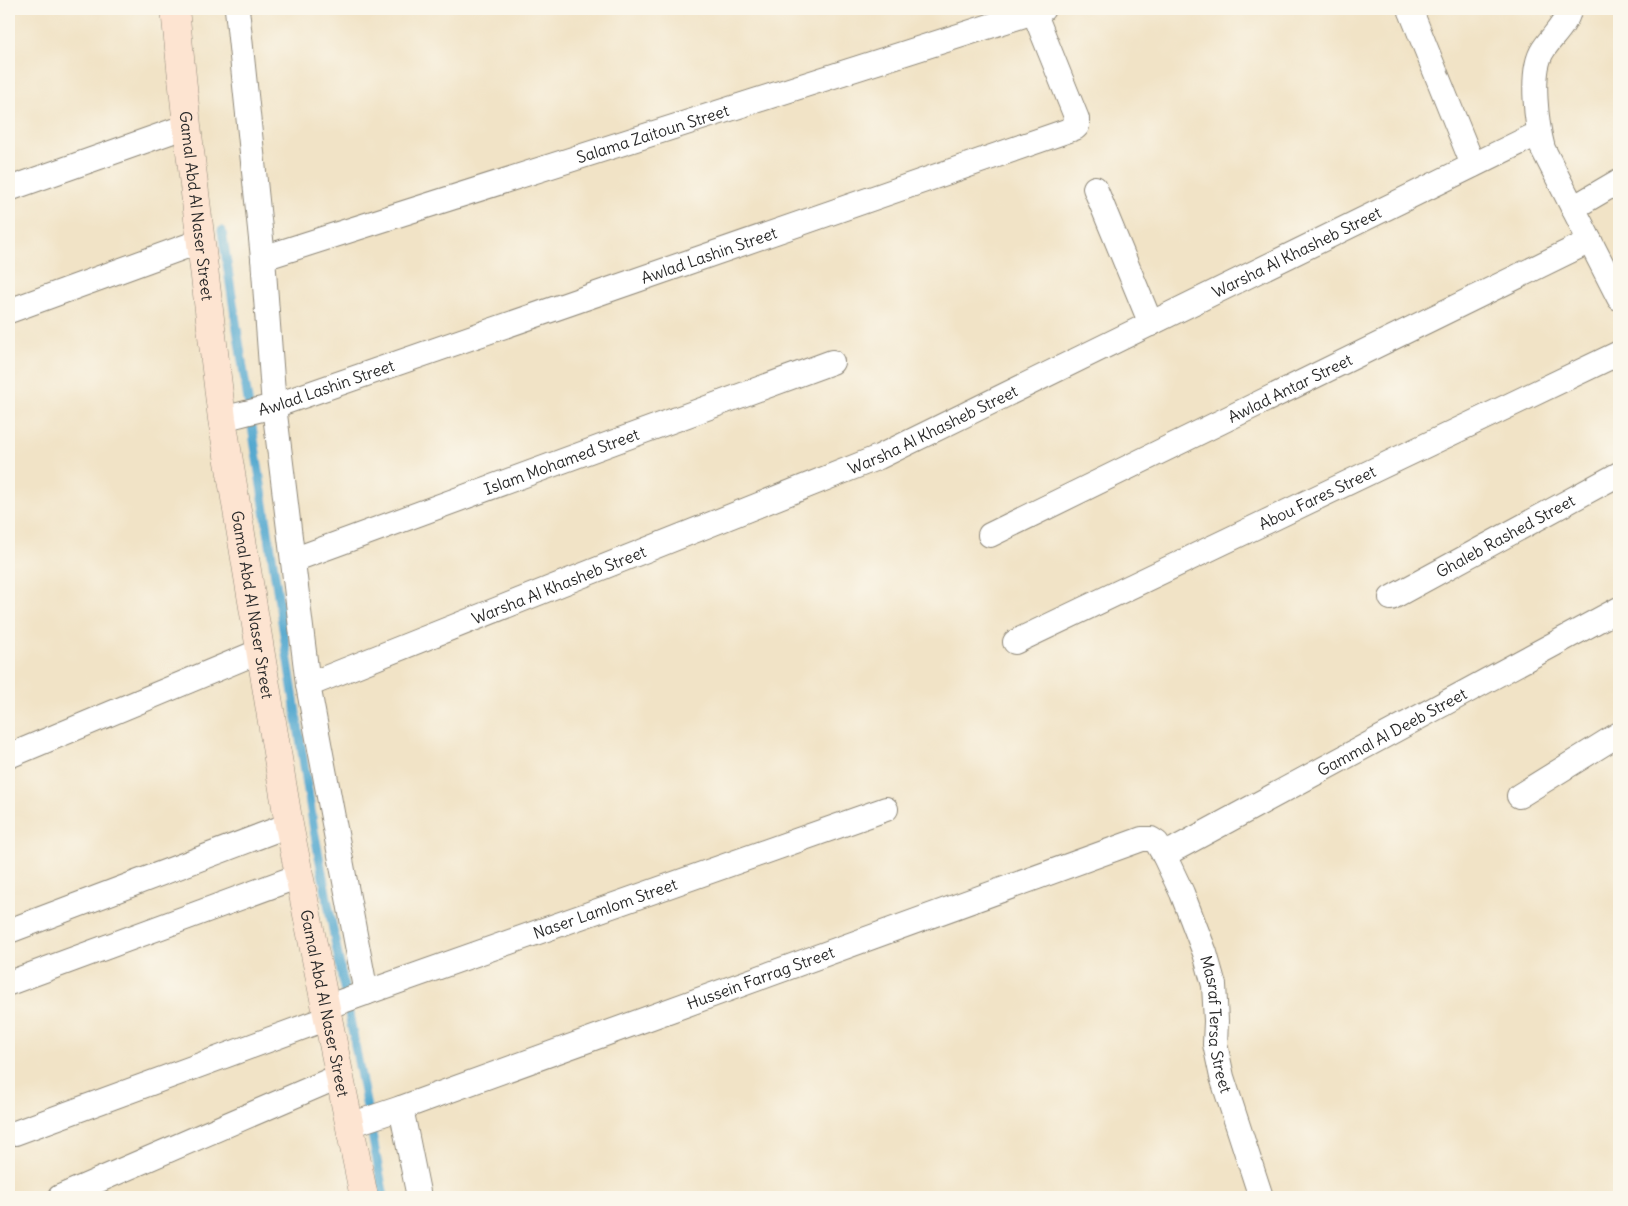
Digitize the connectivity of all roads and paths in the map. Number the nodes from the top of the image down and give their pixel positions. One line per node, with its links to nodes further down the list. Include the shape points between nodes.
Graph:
1 (175, 9): 6 (street, Gamal Abd Al Naser Street)
2 (237, 9): 15 (street, Gamal Abd Al Naser Street)
3 (1410, 9): 8 (street)
4 (1570, 9): 7 (street, via 1561,28 1541,52 1536,66)
5 (1038, 10): 15 (street, Salama Zaitoun Street); 21 (street, Awlad Lashin Street, via 1077,119 1075,128)
6 (187, 126): 11 (street); 13 (street, Gamal Abd Al Naser Street)
7 (1539, 133): 8 (street, Warsha Al Khasheb Street); 12 (street, via 1543,148)
8 (1473, 165): 18 (street, Warsha Al Khasheb Street)
9 (1619, 181): 12 (street)
10 (1095, 188): 18 (street)
11 (9, 189)
12 (1573, 208): 14 (street)
13 (201, 241): 17 (street); 22 (street, Gamal Abd Al Naser Street)
14 (1590, 241): 16 (street); 24 (street, Awlad Antar Street)
15 (263, 258): 21 (street, Gamal Abd Al Naser Street)
16 (1619, 298)
17 (9, 311)
18 (1151, 324): 30 (street, Warsha Al Khasheb Street, via 879,457)
19 (1619, 353): 28 (street, Abou Fares Street)
20 (832, 362): 25 (street, Islam Mohamed Street)
21 (265, 409): 22 (street, Awlad Lashin Street); 25 (street, Gamal Abd Al Naser Street)
22 (227, 417): 29 (street, Gamal Abd Al Naser Street)
23 (1619, 474): 26 (street, Ghaleb Rashed Street)
24 (990, 535)
25 (293, 560): 30 (street, Gamal Abd Al Naser Street)
26 (1391, 598)
27 (1619, 609): 36 (street, Gammal Al Deeb Street)
28 (1015, 642)
29 (260, 651): 32 (street); 35 (street, Gamal Abd Al Naser Street)
30 (308, 685): 40 (street, Gamal Abd Al Naser Street)
31 (1619, 734): 33 (street)
32 (9, 756)
33 (1519, 796)
34 (886, 809): 40 (street, Naser Lamlom Street)
35 (289, 825): 37 (street, Gamal Abd Al Naser Street); 38 (street)
36 (1164, 855): 42 (street, Hussein Farrag Street, via 1157,843 1142,839); 48 (street, Masraf Tersa Street, via 1182,893 1212,977 1216,1021 1214,1044)
37 (299, 876): 39 (street); 40 (street, Gamal Abd Al Naser Street)
38 (9, 931)
39 (9, 983)
40 (341, 1004): 41 (street, Gamal Abd Al Naser Street); 44 (street, Naser Lamlom Street)
41 (340, 1076): 43 (street, Gamal Abd Al Naser Street); 45 (street)
42 (400, 1108): 43 (street, Hussein Farrag Street); 47 (street)
43 (362, 1121): 46 (street, Gamal Abd Al Naser Street)
44 (16, 1134)
45 (60, 1197)
46 (364, 1197)
47 (419, 1197)
48 (1261, 1197)

